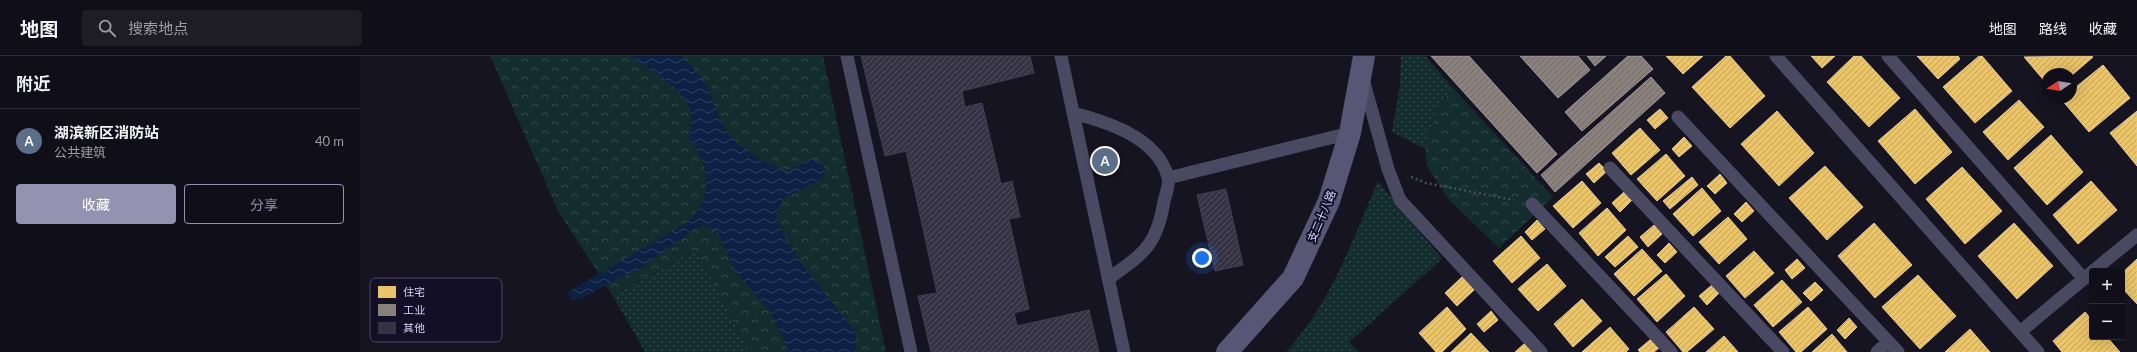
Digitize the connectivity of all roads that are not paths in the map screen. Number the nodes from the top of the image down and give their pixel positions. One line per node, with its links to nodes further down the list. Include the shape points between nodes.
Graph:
1 (847, 56): 19 (lane)
2 (1061, 56): 6 (lane)
3 (1776, 56): 17 (lane)
4 (1888, 56): 14 (lane)
5 (1363, 65): 8 (street, 支二十八路); 22 (lane, via 1388,169 1400,200)
6 (1073, 113): 10 (lane, via 1102,120 1137,138 1157,156); 16 (lane)
7 (1678, 116): 18 (lane)
8 (1350, 133): 10 (lane); 21 (street, 支二十八路, via 1329,201 1293,278)
9 (1610, 168): 24 (lane)
10 (1168, 178): 16 (lane, via 1161,223 1154,240 1139,257)
11 (1532, 204): 23 (lane)
12 (2137, 235): 13 (lane)
13 (2097, 268)
14 (2089, 273)
15 (2089, 275): 17 (lane)
16 (1108, 279): 20 (lane)
17 (2020, 332): 27 (lane)
18 (1888, 342): 25 (lane); 26 (lane)
19 (911, 352)
20 (1124, 352)
21 (1228, 352)
22 (1541, 352)
23 (1671, 352)
24 (1783, 352)
25 (1877, 352)
26 (1898, 352)
27 (2038, 352)

